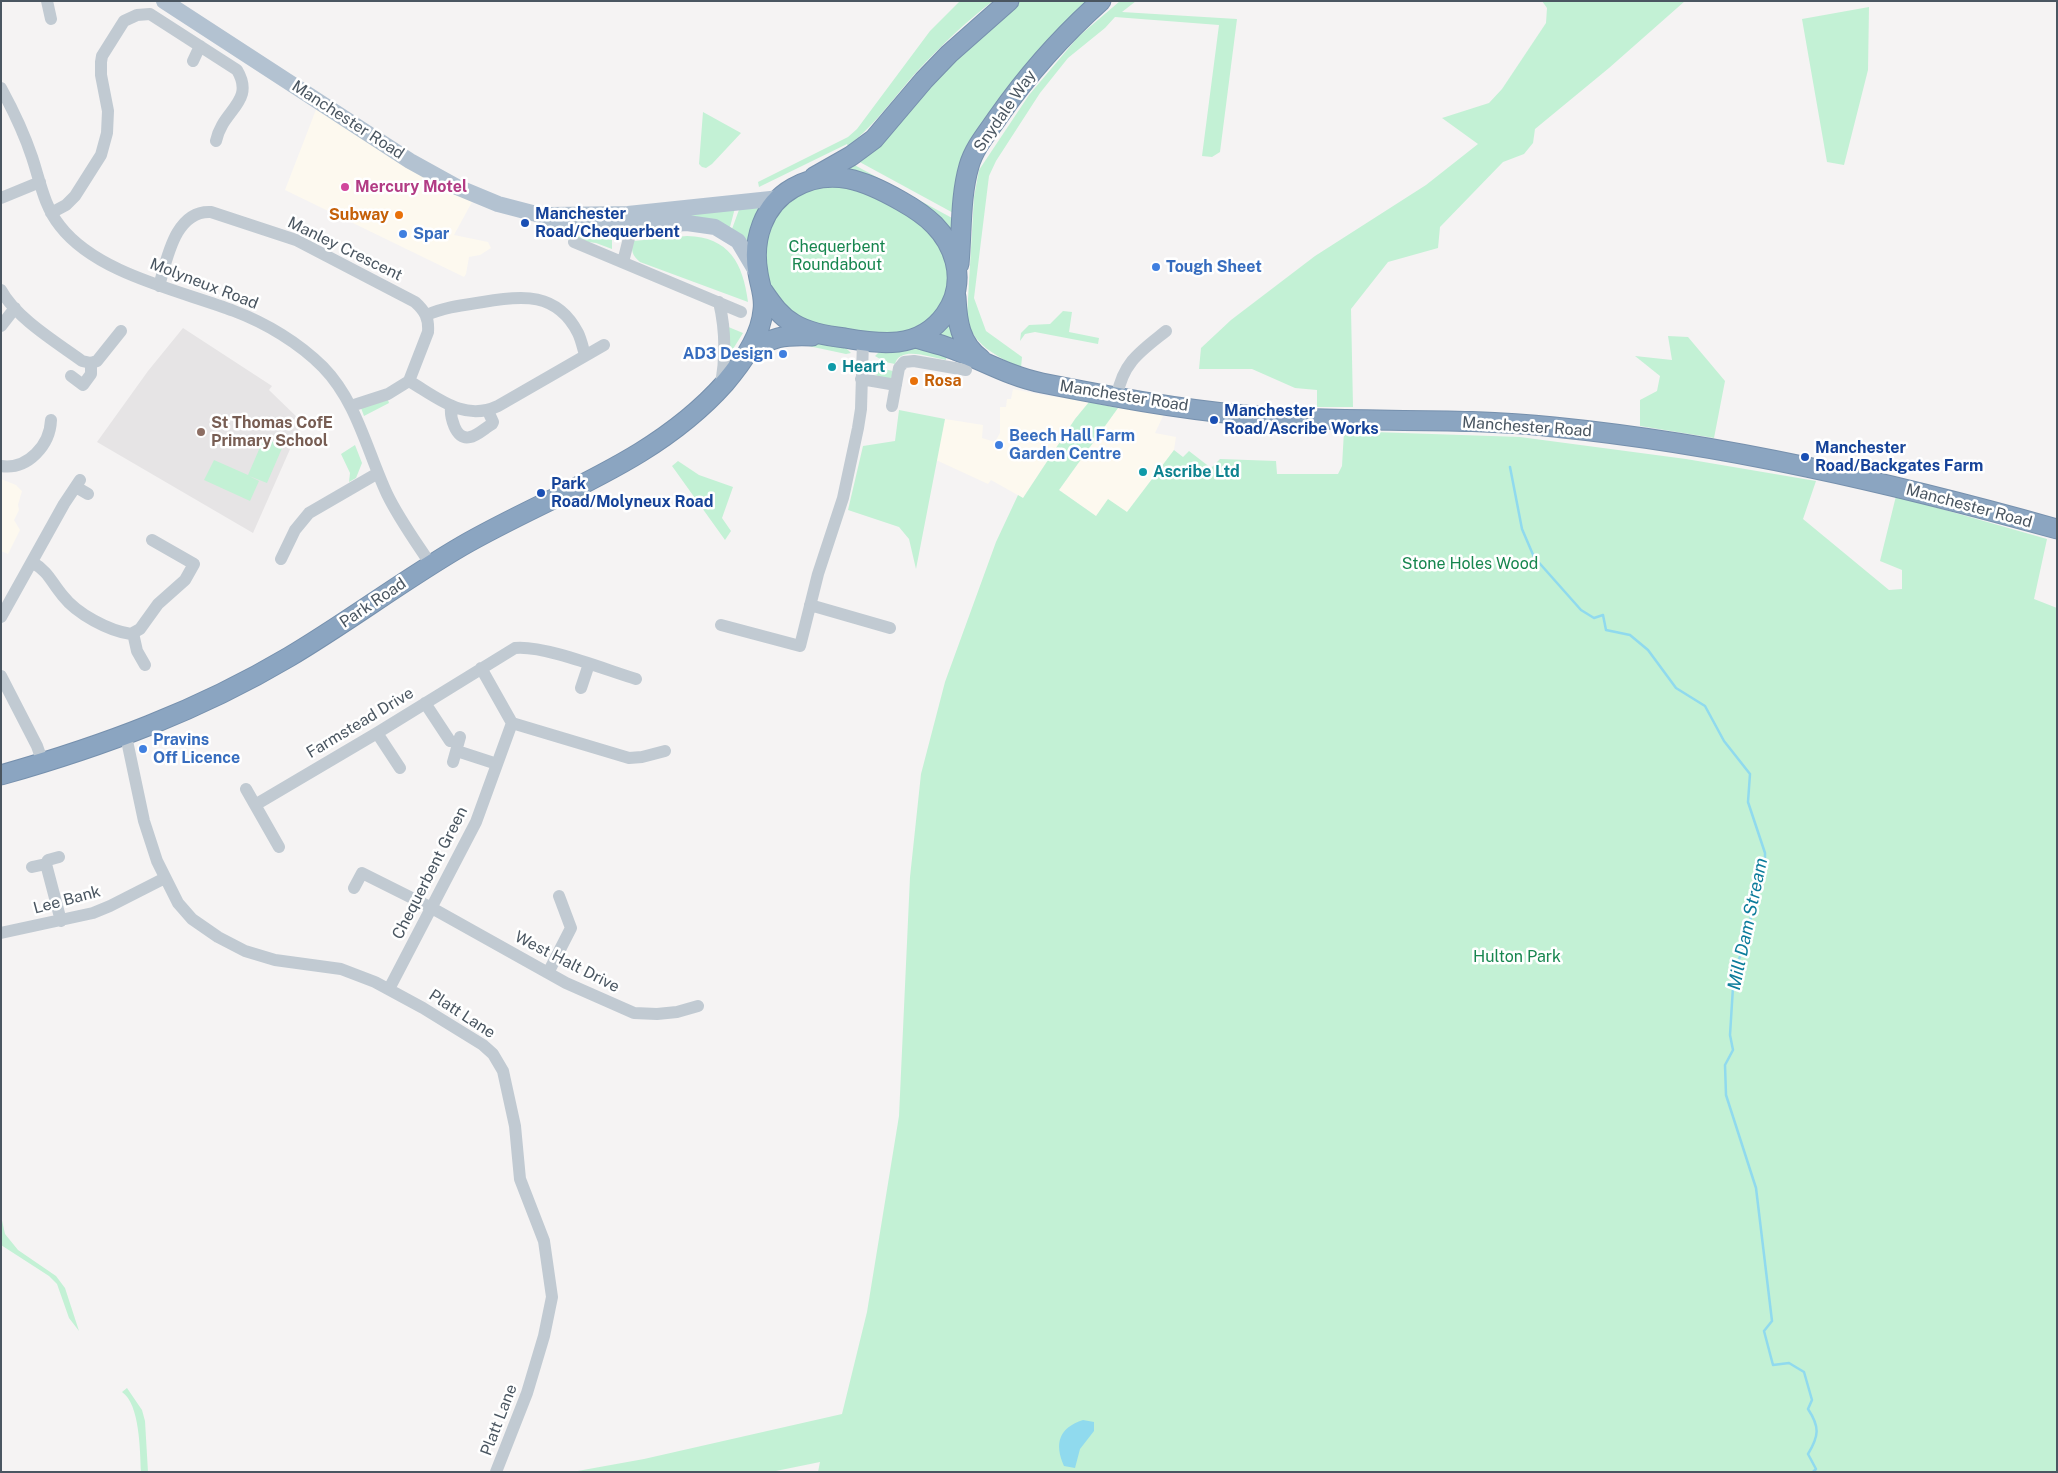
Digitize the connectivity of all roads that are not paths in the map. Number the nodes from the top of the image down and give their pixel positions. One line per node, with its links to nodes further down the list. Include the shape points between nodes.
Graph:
1 (47, 1): 5 (street)
2 (164, 1): 15 (main road, Manchester Road, via 410,161 457,187 498,204 544,216)
3 (1009, 1): 10 (highway, via 949,54 874,139)
4 (1101, 1): 19 (highway, Snydale Way, via 1071,28 1020,86 973,155 966,180)
5 (51, 19)
6 (200, 46): 7 (street); 9 (street, via 237,70 244,82 243,94 215,127); 14 (street, via 150,14 124,21 102,56 101,76 108,111 101,155 75,196)
7 (193, 60)
8 (1, 88): 11 (street, Molyneux Road, via 20,125)
9 (216, 141)
10 (809, 180): 13 (highway); 19 (highway, via 859,180 918,210 942,232 950,246)
11 (40, 182): 12 (street); 14 (street, Molyneux Road)
12 (1, 198)
13 (780, 198): 15 (main road, Manchester Road); 18 (highway, via 768,211 757,239 756,256)
14 (51, 212): 20 (street, Molyneux Road, via 59,226 79,246)
15 (629, 220): 17 (street); 18 (main road, Manchester Road, via 715,227 738,241)
16 (574, 242): 17 (street)
17 (623, 262): 22 (street)
18 (761, 283): 29 (highway, via 785,318 809,332); 33 (highway, Park Road, via 761,323)
19 (957, 284): 30 (highway, via 950,309 941,321); 36 (highway, Manchester Road, via 957,320 963,339 976,355)
20 (160, 286): 25 (street, Manley Crescent, via 170,248 178,232 193,215 202,211 212,212 296,240 415,302); 44 (street, Molyneux Road, via 234,311 274,330 324,368)
21 (1, 290): 23 (street)
22 (719, 302): 24 (street); 42 (street, via 726,335)
23 (15, 308): 26 (street); 35 (street, via 82,361)
24 (741, 312)
25 (427, 315): 34 (street, via 444,308 510,297 542,300 558,308 573,325); 40 (street, via 428,332)
26 (1, 326)
27 (121, 331): 35 (street, via 101,357)
28 (1166, 331): 43 (street, via 1136,354 1122,375)
29 (829, 336): 31 (highway); 33 (highway, Park Road, via 785,335 767,341)
30 (916, 338): 31 (highway, via 884,343); 36 (highway, Manchester Road)
31 (863, 341): 39 (street)
32 (604, 345): 34 (street)
33 (748, 354): 42 (highway, Park Road)
34 (585, 355): 47 (street)
35 (91, 363): 38 (street, via 91,374 83,385)
36 (992, 366): 43 (highway, Manchester Road, via 1038,382)
37 (966, 370): 41 (street, via 909,361 901,365)
38 (71, 376)
39 (861, 379): 41 (street); 57 (street, via 861,409 843,498)
40 (409, 381): 44 (street, via 388,394); 45 (street)
41 (896, 385): 46 (street)
42 (721, 387): 56 (highway, Park Road, via 689,418 655,444)
43 (1117, 396): 52 (highway, Manchester Road, via 1244,415 1482,422 1619,435 1834,471)
44 (351, 406): 50 (street, Molyneux Road)
45 (451, 406): 47 (street, via 475,413); 47 (street, via 452,421 459,434 466,438 493,422)
46 (892, 406)
47 (488, 411)
48 (51, 420): 49 (street, via 47,440 34,455 14,466)
49 (1, 466)
50 (378, 473): 54 (street, via 309,513 295,530); 56 (street, Molyneux Road, via 395,508)
51 (88, 494): 55 (street, via 78,484)
52 (2057, 529)
53 (152, 540): 61 (street, via 194,564 185,580)
54 (281, 559)
55 (32, 562): 58 (street); 61 (street, via 48,573 69,603 87,617 128,634)
56 (431, 565): 71 (highway, Park Road, via 284,660 202,704)
57 (810, 605): 59 (street, via 800,646); 60 (street)
58 (1, 617)
59 (721, 625)
60 (890, 628)
61 (133, 633): 63 (street, via 137,651)
62 (588, 664): 64 (street, Farmstead Drive, via 522,647); 66 (street, Farmstead Drive); 67 (street)
63 (145, 665)
64 (481, 668): 68 (street, Farmstead Drive); 69 (street)
65 (1, 676): 73 (street)
66 (636, 679)
67 (581, 688)
68 (425, 703): 70 (street, Farmstead Drive); 74 (street, via 455,748)
69 (512, 723): 72 (street, via 629,758); 74 (street, Chequerbent Green)
70 (377, 733): 75 (street); 78 (street, Farmstead Drive)
71 (126, 736): 73 (highway, Park Road); 83 (street, Platt Lane, via 144,821)
72 (664, 751)
73 (43, 763): 76 (highway, Park Road)
74 (497, 764): 86 (street, Chequerbent Green, via 476,822)
75 (394, 766)
76 (1, 774)
77 (246, 789): 78 (street)
78 (255, 805): 79 (street)
79 (279, 847)
80 (59, 857): 81 (street, via 48,860)
81 (46, 864): 82 (street); 87 (street)
82 (32, 867)
83 (165, 878): 87 (street, Lee Bank, via 110,906); 90 (street, Platt Lane, via 178,903 192,919 238,948 275,960 341,969)
84 (354, 888): 86 (street, West Halt Drive, via 362,873)
85 (559, 896): 89 (street, via 571,928)
86 (430, 907): 89 (street, West Halt Drive); 90 (street, Chequerbent Green)
87 (60, 921): 88 (street, Lee Bank)
88 (1, 933)
89 (548, 972): 91 (street, West Halt Drive, via 634,1013 678,1012)
90 (389, 989): 92 (street, Platt Lane, via 483,1045 499,1063 512,1109 520,1179 545,1247 552,1289 548,1322 527,1393)
91 (698, 1006)
92 (496, 1472)

